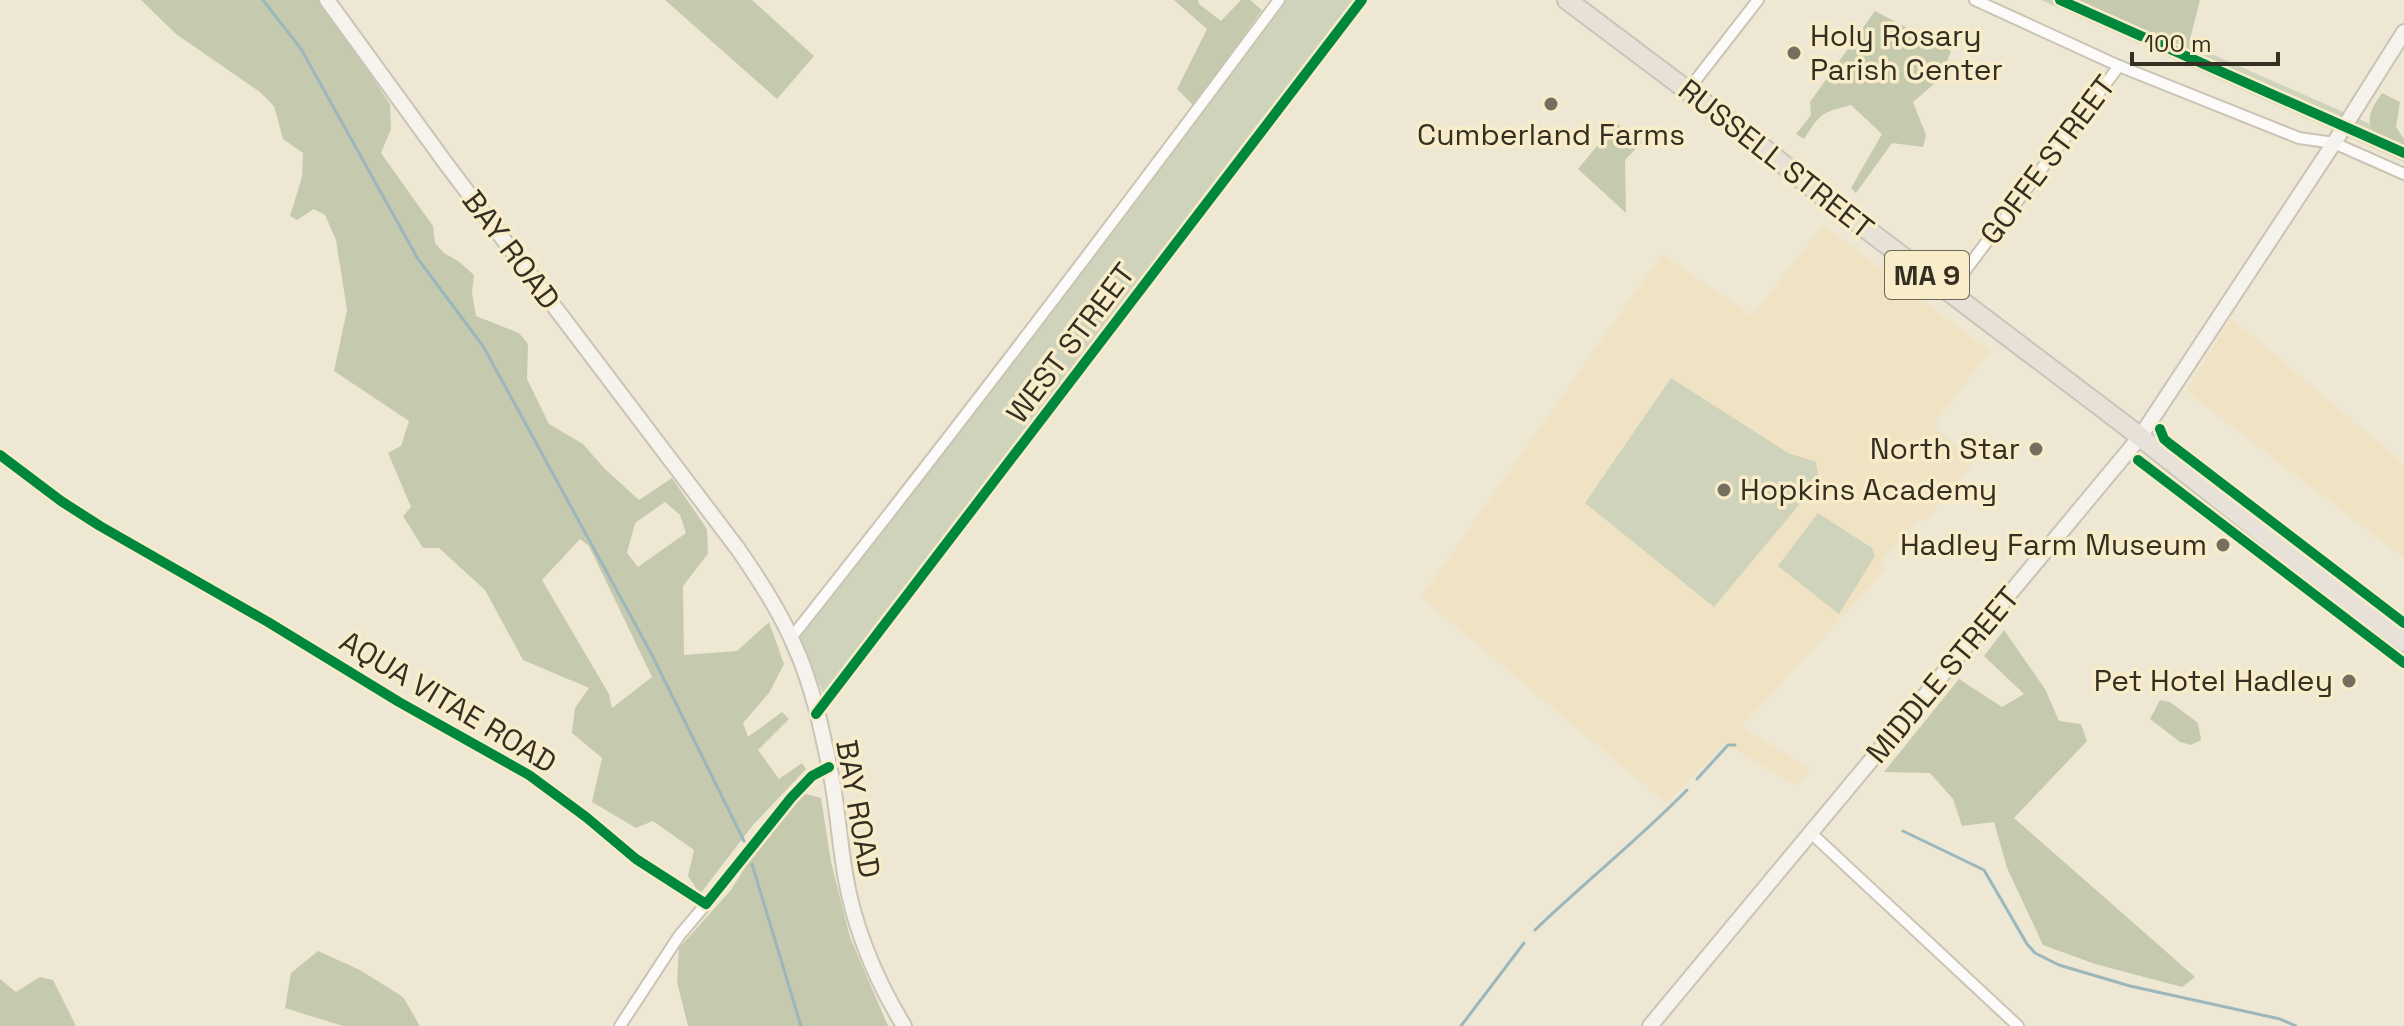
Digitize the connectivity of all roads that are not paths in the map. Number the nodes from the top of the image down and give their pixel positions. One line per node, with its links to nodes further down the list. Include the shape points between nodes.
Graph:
1 (327, 0): 15 (main road, BAY ROAD, via 738,549)
2 (1279, 0): 15 (street, WEST STREET)
3 (1362, 0): 17 (street, WEST STREET)
4 (1567, 0): 9 (highway, RUSSELL STREET / MA 9)
5 (1758, 0): 9 (street)
6 (1975, 0): 8 (street)
7 (2404, 32): 10 (main road, MIDDLE STREET)
8 (2119, 66): 10 (street, via 2299,138); 12 (street, GOFFE STREET)
9 (1688, 90): 12 (highway, RUSSELL STREET / MA 9)
10 (2334, 143): 11 (street); 13 (main road, MIDDLE STREET)
11 (2404, 174)
12 (1949, 292): 13 (highway, RUSSELL STREET / MA 9)
13 (2140, 437): 16 (highway, RUSSELL STREET / MA 9); 19 (main road, MIDDLE STREET)
14 (0, 455): 20 (street, AQUA VITAE ROAD, via 100,526 529,775 636,859)
15 (791, 638): 17 (main road, BAY ROAD)
16 (2404, 642)
17 (816, 714): 18 (main road, BAY ROAD)
18 (829, 767): 20 (street, via 791,798); 22 (main road, BAY ROAD, via 851,902 876,973)
19 (1811, 833): 23 (main road, MIDDLE STREET); 24 (street)
20 (706, 904): 21 (street)
21 (620, 1026)
22 (904, 1026)
23 (1650, 1026)
24 (2018, 1026)

